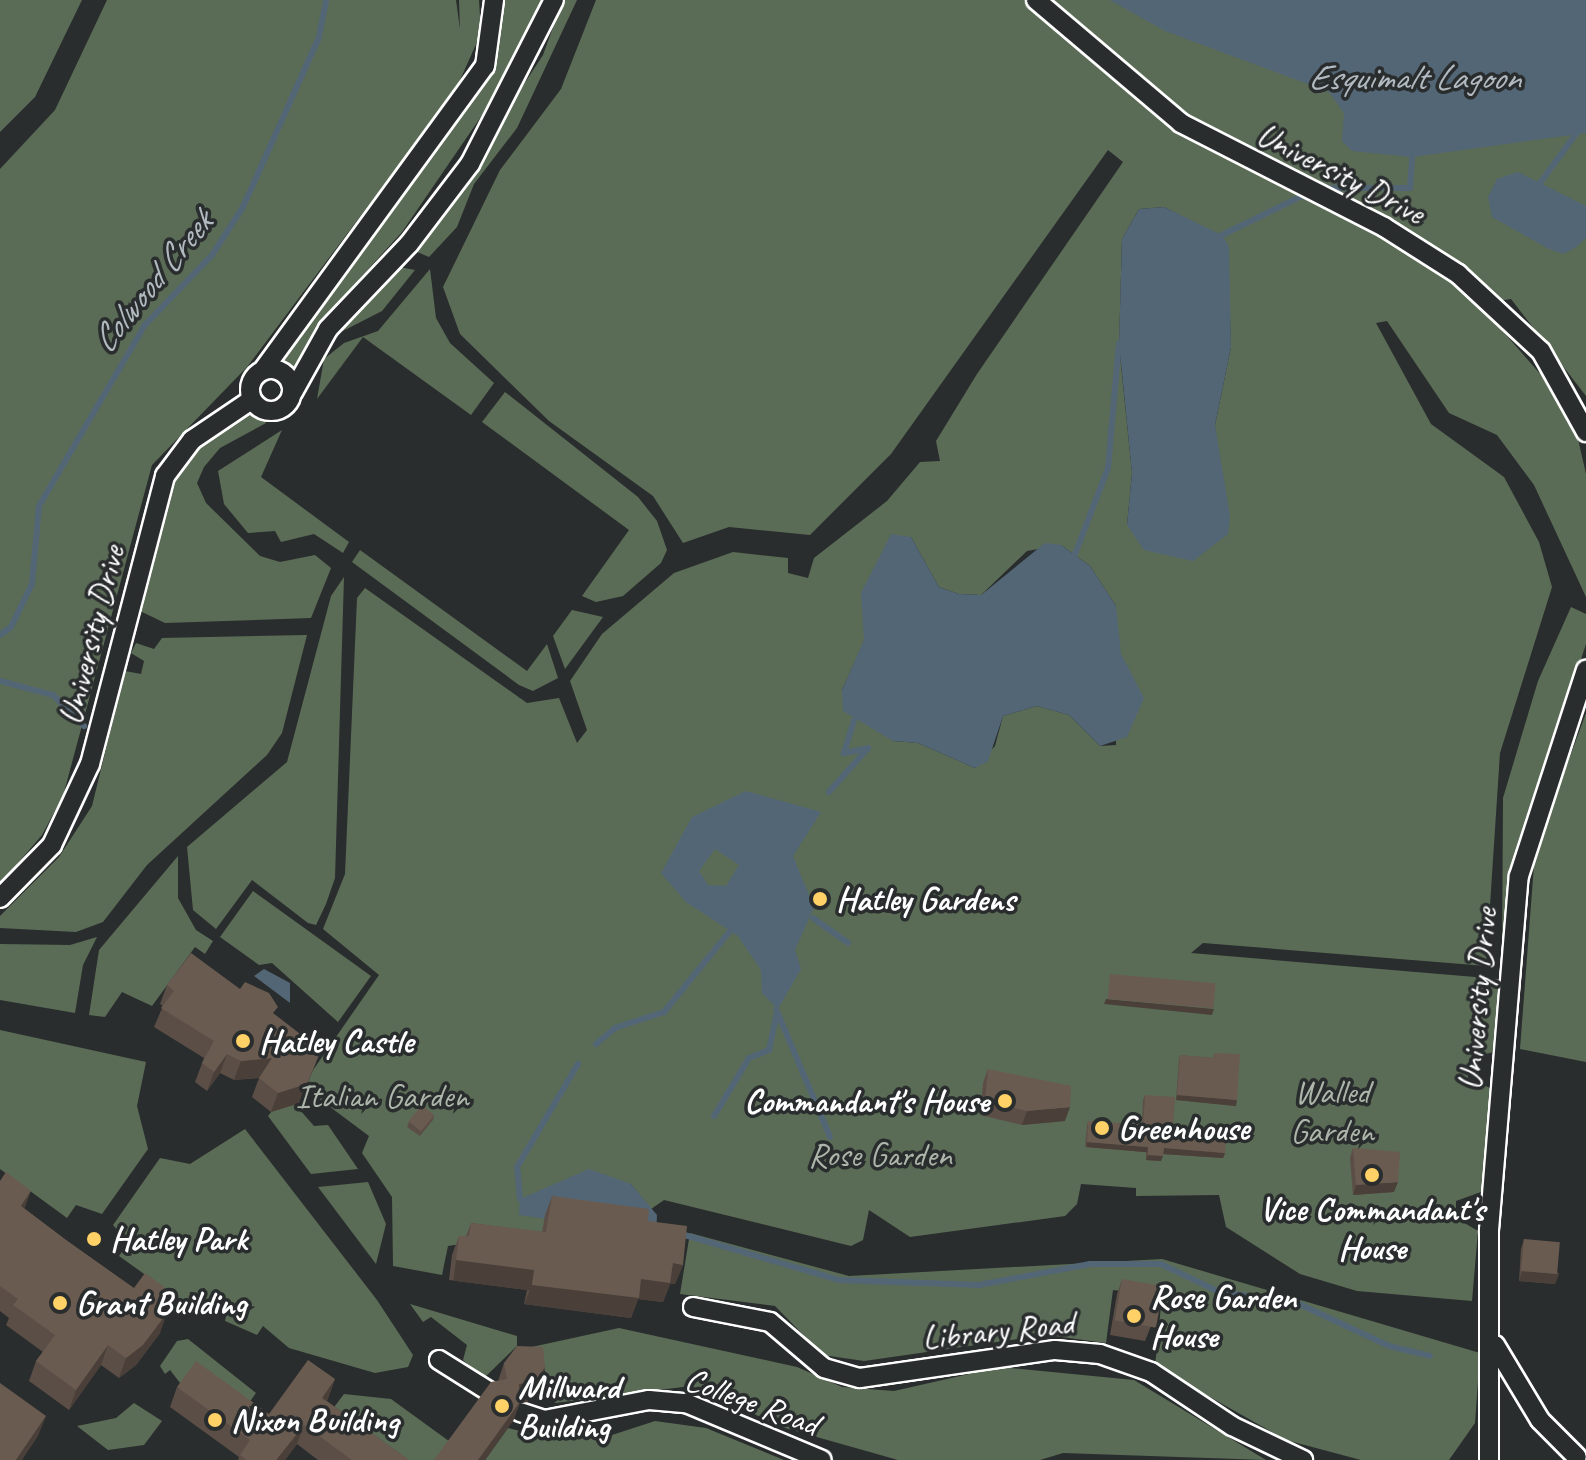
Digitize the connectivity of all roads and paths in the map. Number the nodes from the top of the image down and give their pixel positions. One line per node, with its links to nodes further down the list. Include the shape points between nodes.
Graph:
1 (494, 0): 4 (street, via 485,66)
2 (554, 0): 5 (street, via 470,164 409,244 328,329)
3 (1036, 0): 7 (street, University Drive, via 1181,123 1384,227 1458,274 1541,351)
4 (263, 370): 5 (street, via 289,378); 6 (street, via 249,388)
5 (293, 392): 6 (street, via 276,412)
6 (251, 400): 9 (street, University Drive, via 202,431 165,476 90,764 52,845)
7 (1586, 432)
8 (1586, 670): 11 (street, University Drive, via 1524,848 1487,1271)
9 (0, 898)
10 (693, 1307): 17 (street, Library Road, via 770,1322 824,1368 860,1378 1016,1354 1100,1354 1151,1372 1232,1426)
11 (1494, 1343): 15 (street, University Drive, via 1525,1400); 18 (street, University Drive)
12 (439, 1360): 13 (street)
13 (490, 1392)
14 (520, 1412): 16 (street, College Road, via 544,1420 649,1400 717,1414)
15 (1582, 1457): 19 (street)
16 (822, 1460)
17 (1303, 1460)
18 (1489, 1460)
19 (1558, 1460)

